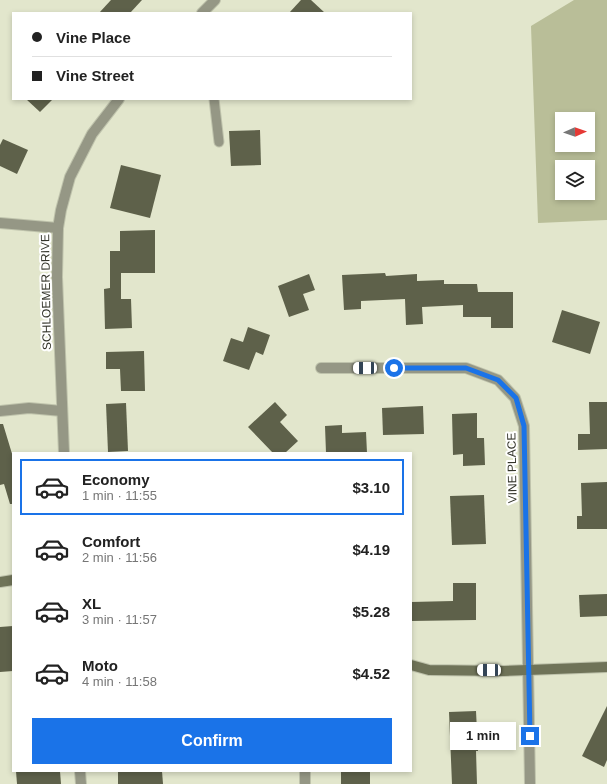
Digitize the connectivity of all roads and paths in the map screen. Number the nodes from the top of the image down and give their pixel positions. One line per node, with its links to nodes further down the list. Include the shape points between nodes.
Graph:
1 (215, 0): 2 (street)
2 (203, 12)
3 (118, 100): 7 (street, SCHLOEMER DRIVE, via 92,134 70,177)
4 (214, 100): 5 (lane)
5 (219, 142)
6 (0, 223): 7 (street)
7 (58, 228): 10 (street, SCHLOEMER DRIVE, via 57,277)
8 (321, 368): 16 (street, VINE PLACE, via 466,368 498,380 516,398 524,426)
9 (0, 411): 10 (street, via 29,408)
10 (62, 411): 11 (street, SCHLOEMER DRIVE)
11 (64, 452)
12 (12, 580): 13 (street)
13 (0, 582)
14 (412, 665): 16 (street, via 429,670)
15 (607, 667): 16 (street)
16 (529, 670): 21 (street, VINE PLACE)
17 (80, 772): 19 (street)
18 (305, 772): 20 (street)
19 (81, 784)
20 (305, 784)
21 (530, 784)

